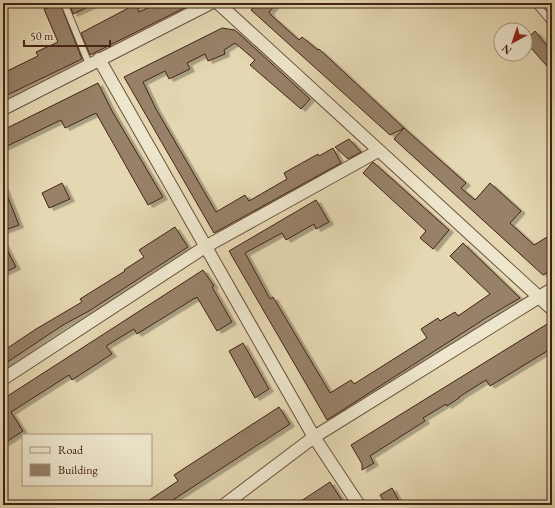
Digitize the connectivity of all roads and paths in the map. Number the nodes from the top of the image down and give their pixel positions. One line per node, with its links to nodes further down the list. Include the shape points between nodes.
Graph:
1 (64, 3): 6 (lane)
2 (211, 3): 6 (street)
3 (218, 3): 8 (street)
4 (535, 3): 5 (lane)
5 (552, 23)
6 (94, 62): 7 (street); 9 (street)
7 (3, 109)
8 (378, 151): 9 (street); 11 (street)
9 (205, 247): 13 (street); 14 (street)
10 (552, 289): 11 (street)
11 (539, 298): 12 (street); 14 (street)
12 (552, 309)
13 (3, 379)
14 (314, 437): 15 (street); 16 (street)
15 (224, 505)
16 (359, 505)

